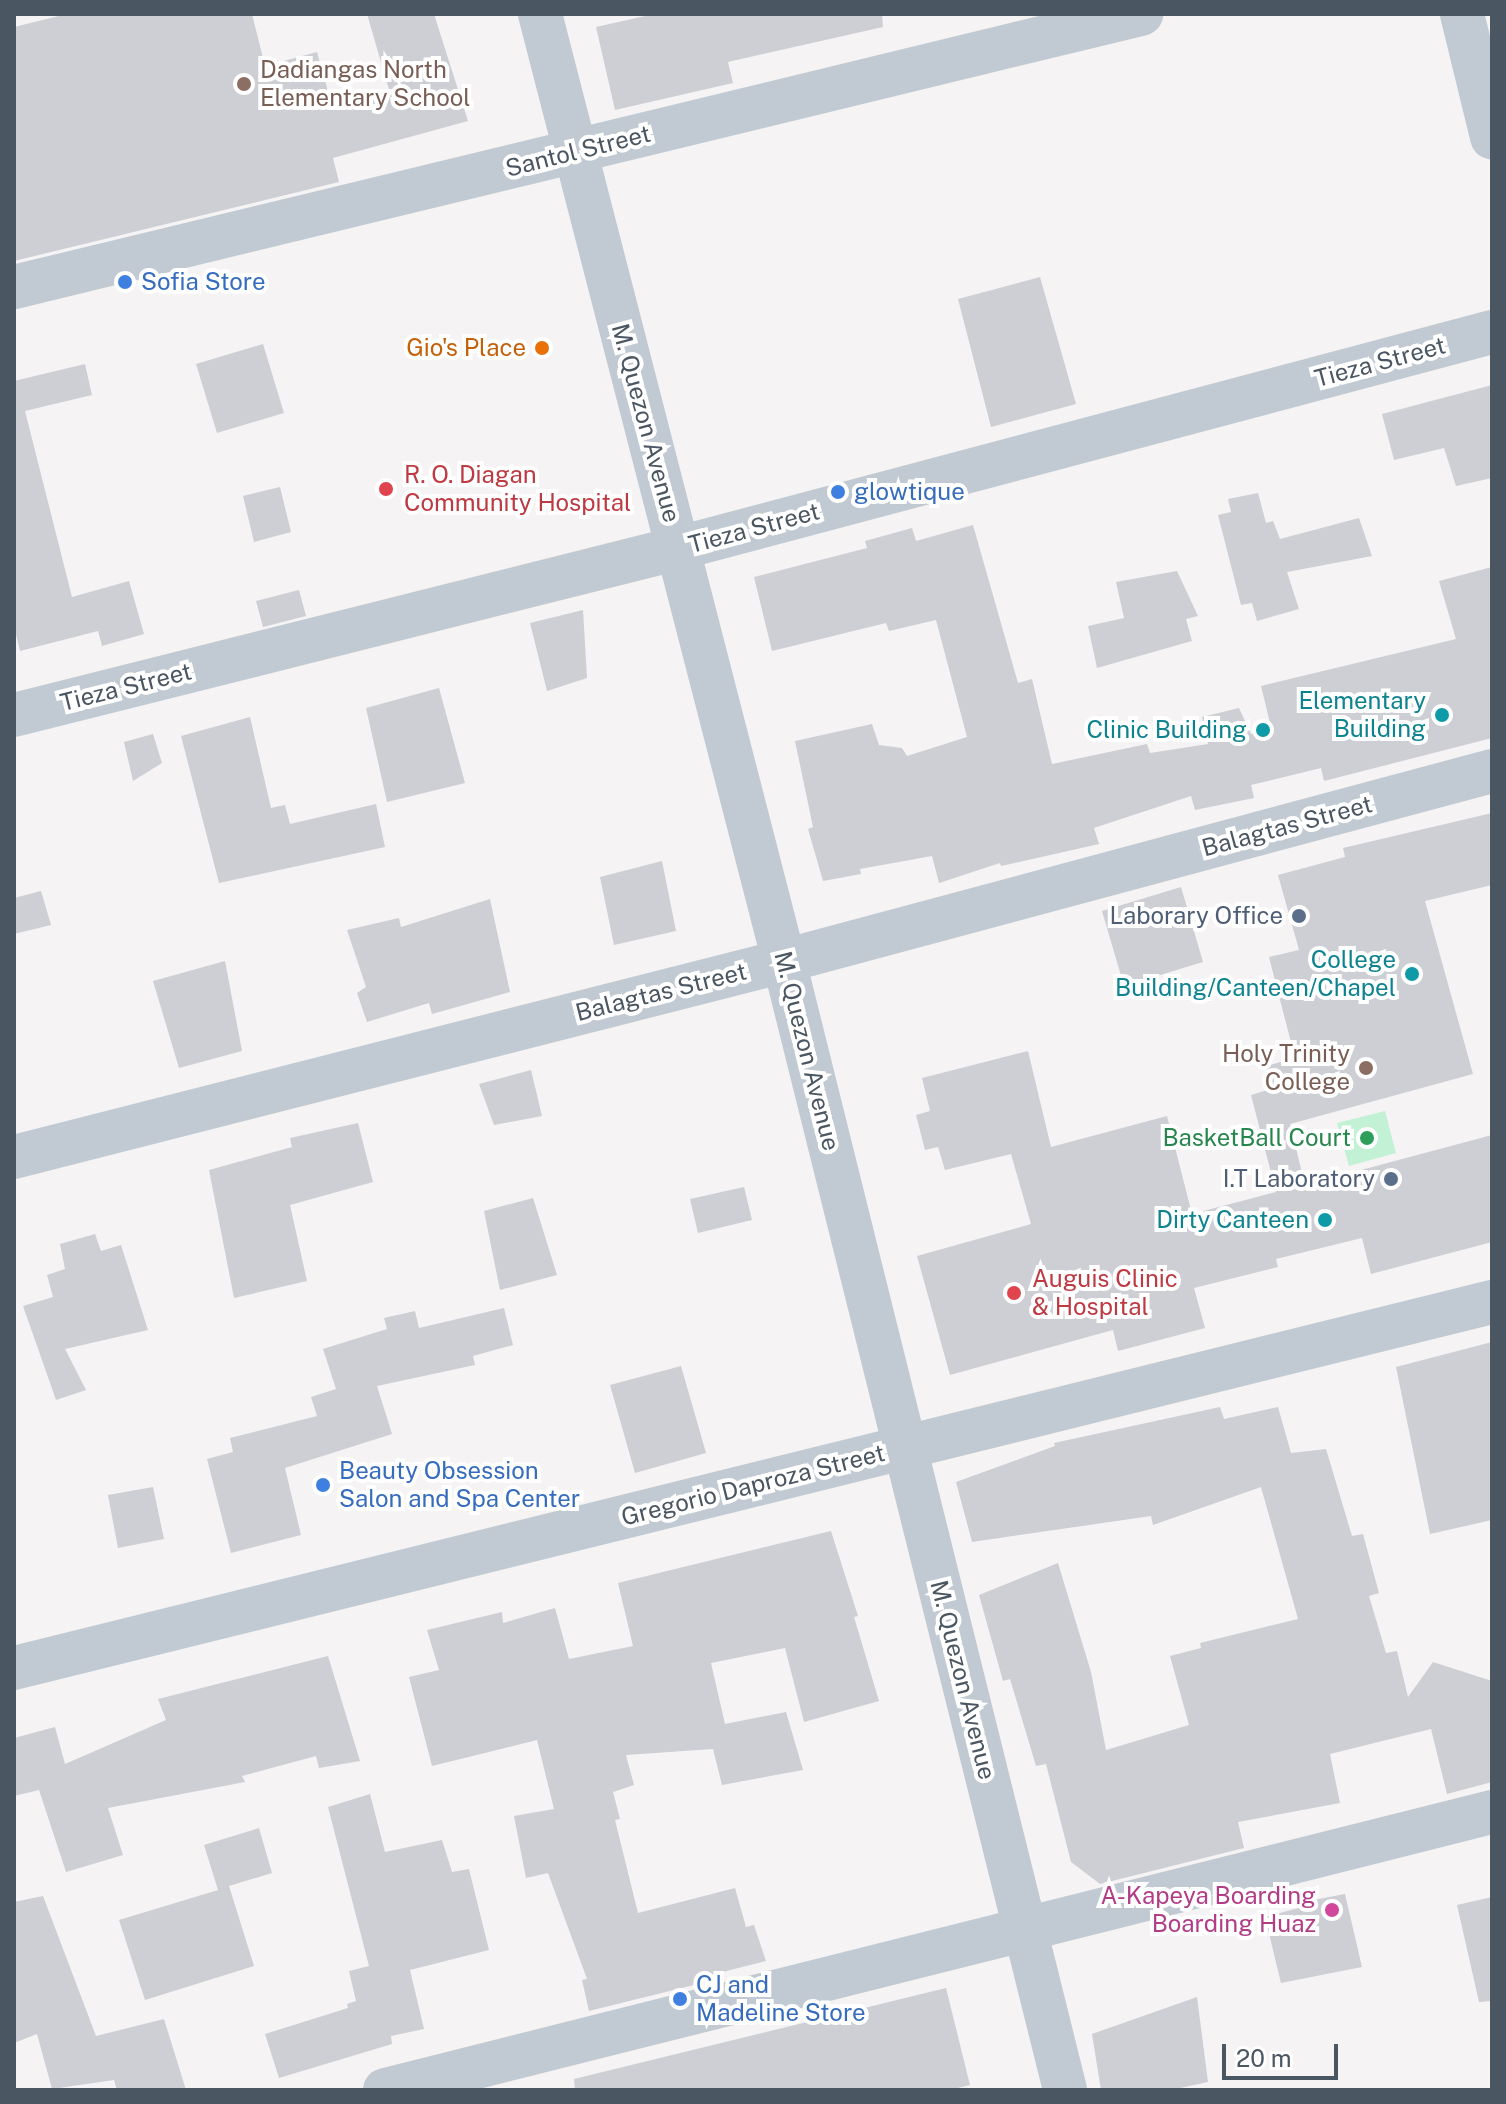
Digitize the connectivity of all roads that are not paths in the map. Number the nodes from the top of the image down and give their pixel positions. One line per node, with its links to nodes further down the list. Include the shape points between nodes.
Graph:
1 (540, 14): 5 (street, M. Quezon Avenue)
2 (1141, 14): 5 (street, Santol Street)
3 (1462, 14): 4 (street)
4 (1492, 137)
5 (574, 152): 6 (street, Santol Street); 8 (street, M. Quezon Avenue)
6 (14, 287)
7 (1492, 332): 8 (street, Tieza Street)
8 (679, 548): 9 (street, Tieza Street); 11 (street, M. Quezon Avenue)
9 (14, 715)
10 (1492, 771): 11 (street, Balagtas Street)
11 (784, 961): 12 (street, Balagtas Street); 14 (street, M. Quezon Avenue)
12 (14, 1157)
13 (1492, 1302): 14 (street, Gregorio Daproza Street)
14 (905, 1447): 15 (street, Gregorio Daproza Street); 17 (street, M. Quezon Avenue)
15 (14, 1668)
16 (1492, 1812): 17 (street)
17 (1024, 1929): 18 (street); 19 (street, M. Quezon Avenue)
18 (385, 2090)
19 (1065, 2090)

